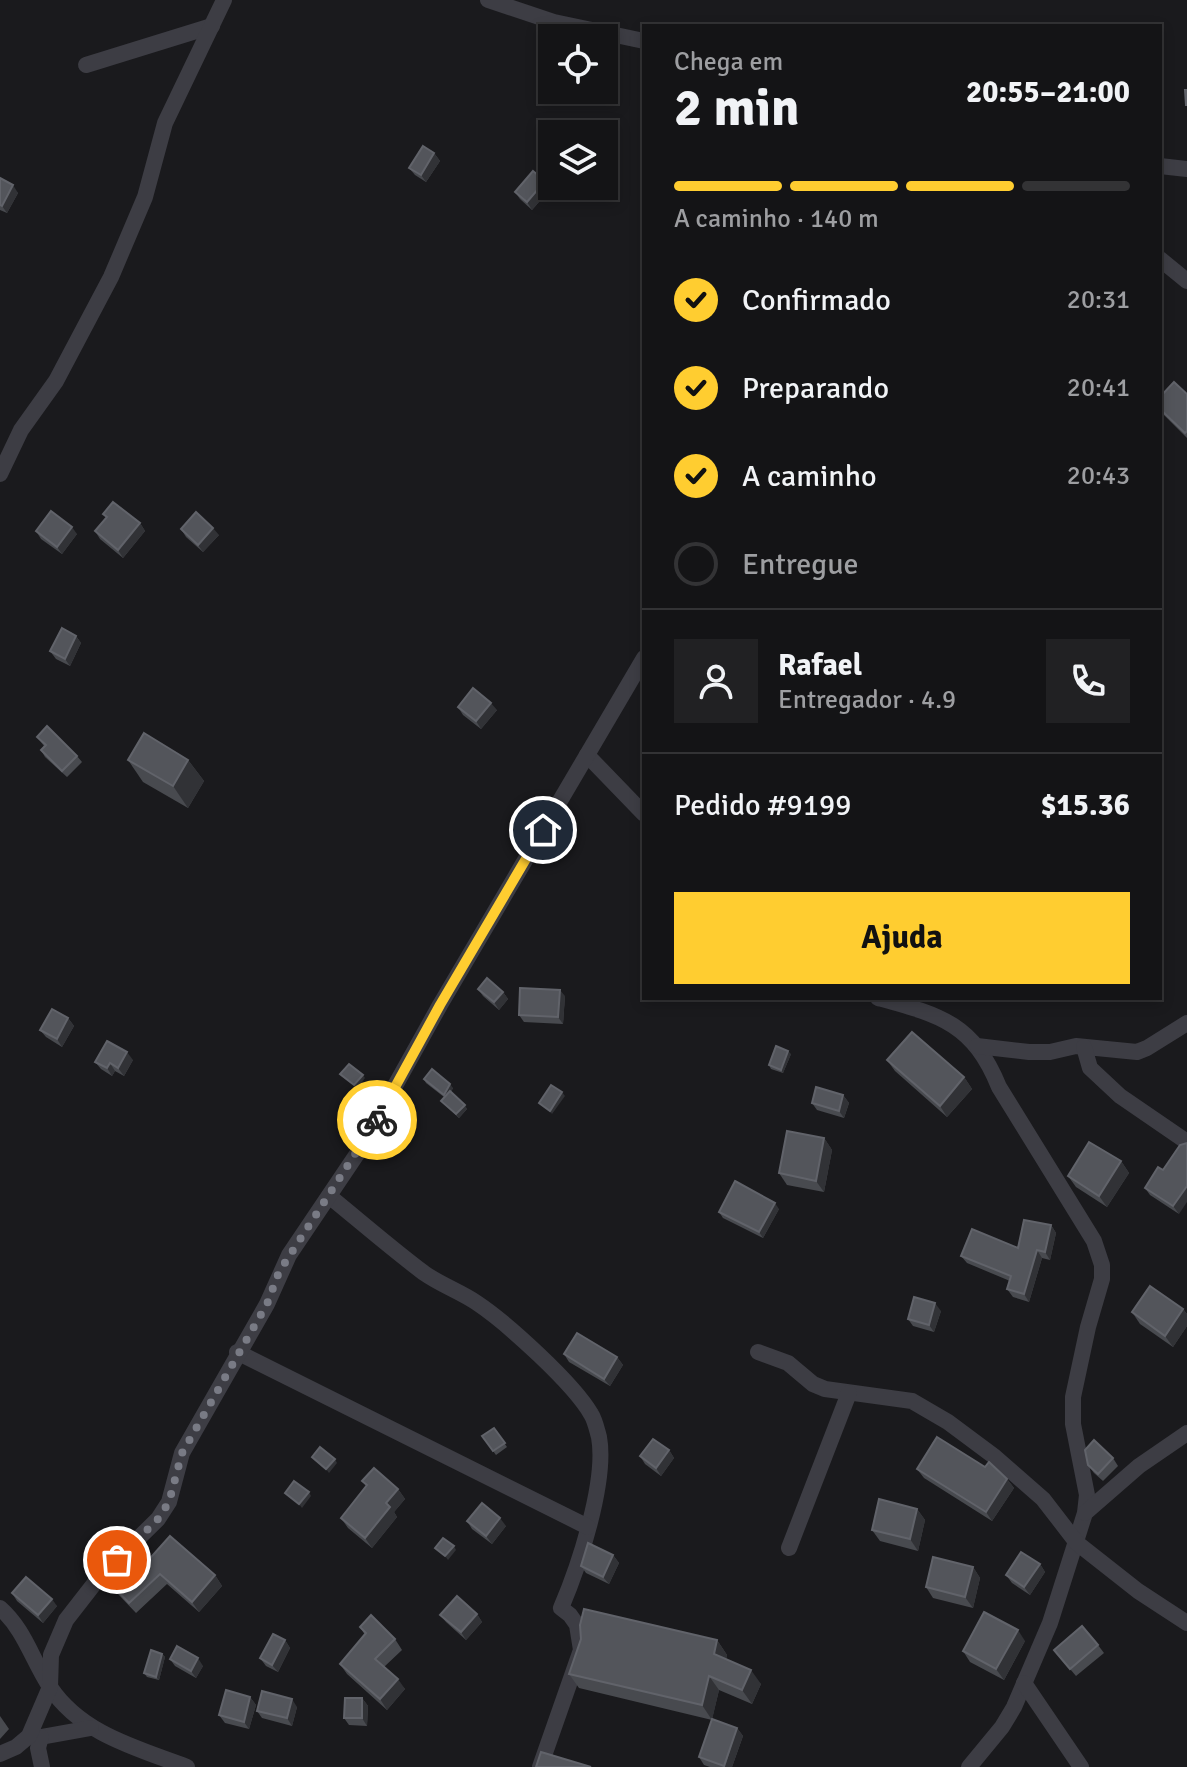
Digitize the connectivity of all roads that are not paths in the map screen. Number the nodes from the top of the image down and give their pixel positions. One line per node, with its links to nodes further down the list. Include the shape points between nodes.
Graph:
1 (224, 0): 3 (street)
2 (488, 0): 4 (street, via 554,22)
3 (212, 26): 5 (street); 10 (street, via 165,123 145,197 111,277)
4 (642, 41)
5 (86, 65)
6 (1162, 166): 7 (street)
7 (1187, 169)
8 (1162, 261): 9 (street)
9 (1187, 281)
10 (0, 474)
11 (642, 661): 12 (street)
12 (587, 755): 13 (street); 19 (street)
13 (642, 812)
14 (885, 1000): 16 (street, via 939,1016)
15 (1187, 1023): 17 (street, via 1137,1052)
16 (977, 1046): 17 (street, via 1029,1052); 24 (street, via 1094,1241 1102,1265 1073,1397)
17 (1084, 1047): 18 (street, via 1090,1068 1120,1096)
18 (1187, 1142)
19 (329, 1196): 20 (street, via 289,1255); 25 (street, via 425,1274 478,1304 545,1362 591,1414 601,1456)
20 (237, 1352): 25 (street); 31 (street, via 182,1453 169,1502 66,1620 51,1655)
21 (758, 1352): 22 (street, via 788,1363 813,1384)
22 (849, 1393): 26 (street, via 912,1401 948,1422 1043,1499); 27 (street)
23 (1187, 1433): 24 (street)
24 (1085, 1513): 26 (street)
25 (588, 1527): 37 (street, via 561,1608 577,1625 581,1650)
26 (1077, 1543): 29 (street); 30 (street)
27 (789, 1548)
28 (0, 1608): 31 (street, via 21,1632)
29 (1187, 1623)
30 (1024, 1683): 38 (street, via 1002,1727); 39 (street)
31 (50, 1687): 32 (street); 33 (street)
32 (91, 1728): 33 (street); 36 (street)
33 (35, 1736): 34 (street); 35 (street)
34 (0, 1754)
35 (42, 1767)
36 (187, 1767)
37 (540, 1767)
38 (969, 1767)
39 (1081, 1767)

